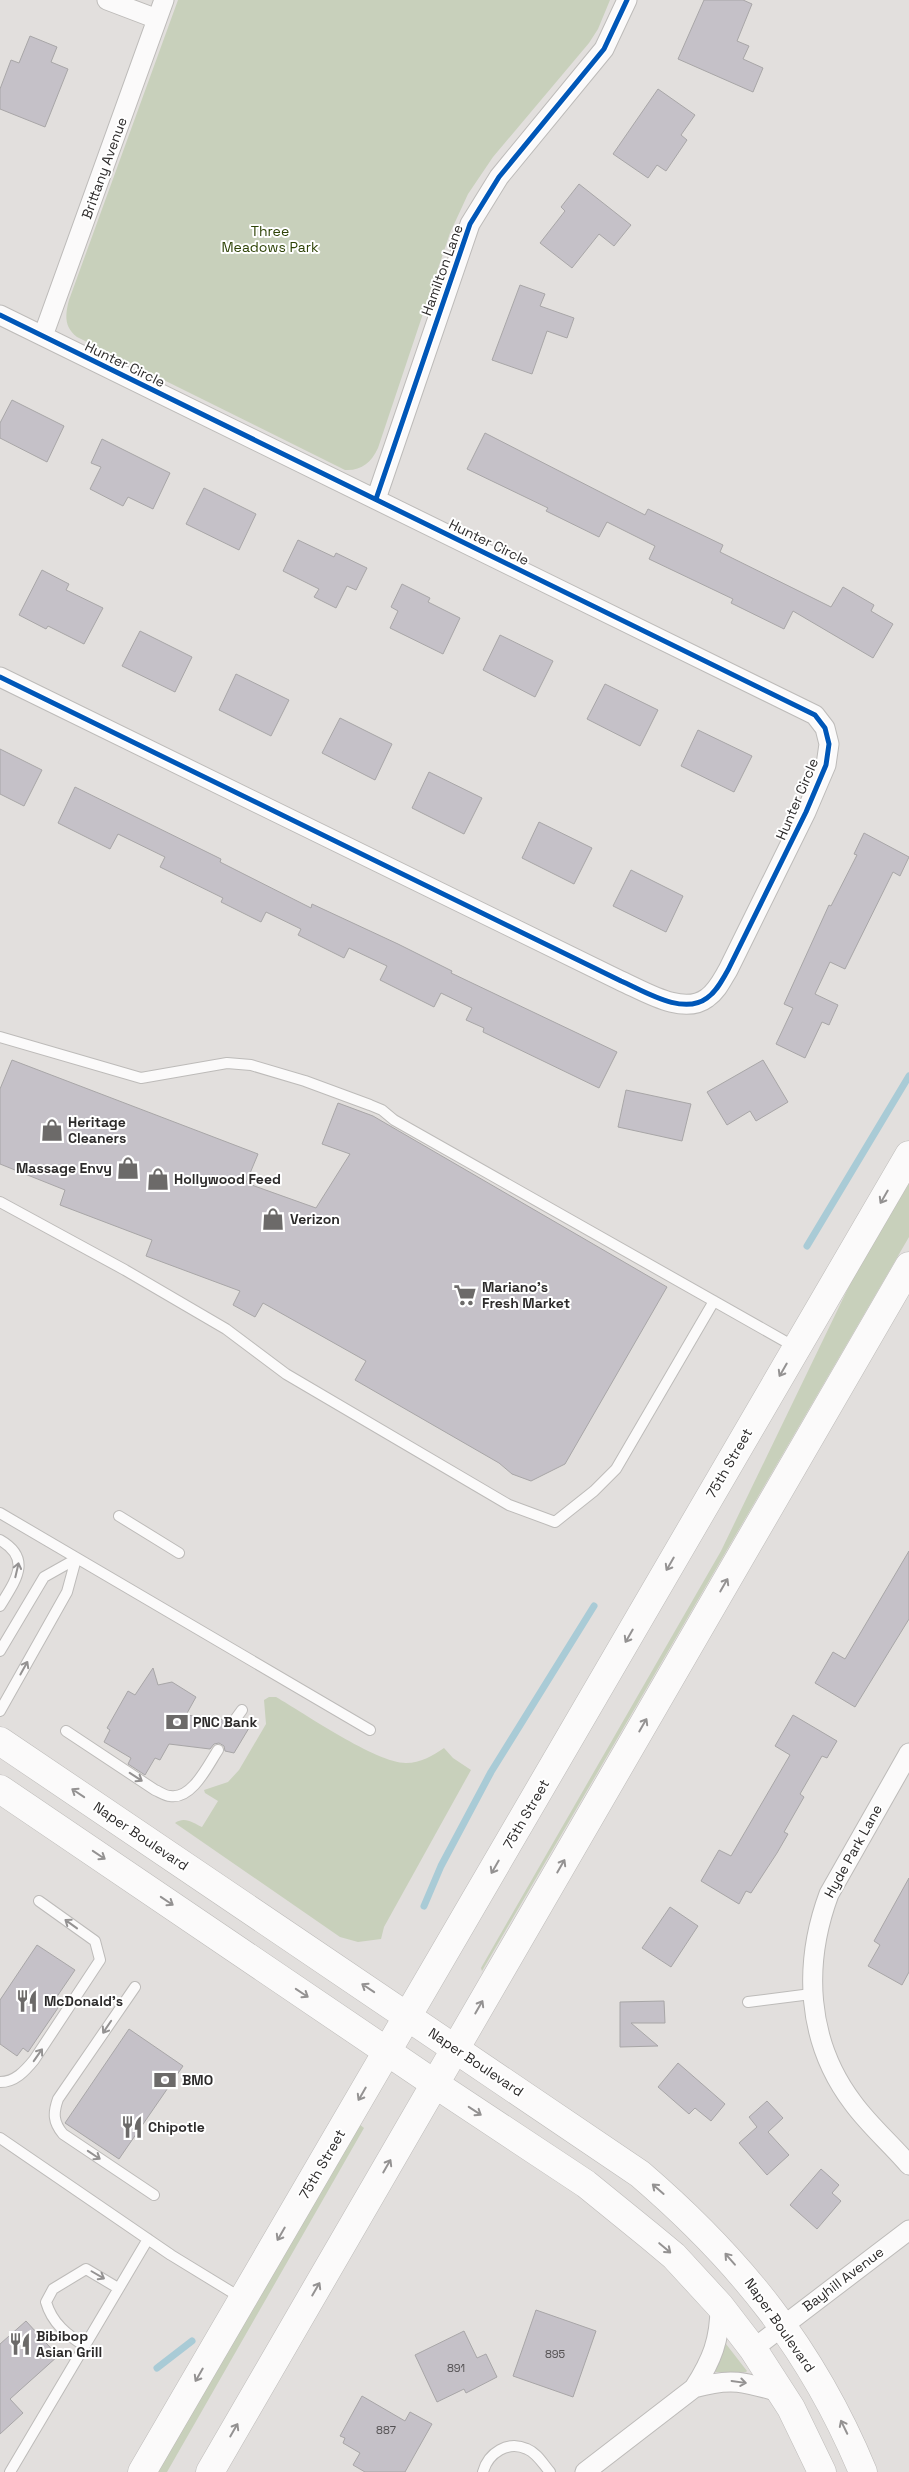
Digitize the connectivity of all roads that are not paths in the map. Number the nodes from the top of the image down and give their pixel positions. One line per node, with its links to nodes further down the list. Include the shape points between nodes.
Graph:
1 (107, 0): 4 (street)
2 (164, 0): 4 (street, Brittany Avenue)
3 (627, 0): 7 (street, Hamilton Lane, via 604,49 499,177 470,224)
4 (157, 19): 6 (street, Brittany Avenue)
5 (0, 315): 6 (street, Hunter Circle)
6 (44, 336): 7 (street, Hunter Circle)
7 (376, 499): 8 (street, Hunter Circle, via 815,715 825,728 829,744 826,765 806,812 728,970 706,999 686,1005 656,997)
8 (0, 677)
9 (0, 1037): 13 (lane, via 141,1078 227,1063 251,1065 305,1081 382,1110 394,1120)
10 (909, 1155): 14 (main road, 75th Street, one-way to 14)
11 (0, 1202): 13 (lane, via 226,1329 303,1384 509,1505 555,1522 616,1469)
12 (909, 1266): 36 (main road, one-way to 12)
13 (714, 1301): 14 (lane)
14 (796, 1347): 35 (main road, 75th Street, one-way to 35)
15 (0, 1513): 19 (lane)
16 (119, 1516): 18 (lane)
17 (0, 1540): 20 (lane, one-way to 17, via 14,1582 19,1560 12,1547)
18 (179, 1553)
19 (76, 1559): 21 (lane, via 44,1577); 23 (lane, one-way to 19, via 67,1592); 25 (lane)
20 (0, 1606)
21 (0, 1651)
22 (242, 1710): 24 (lane)
23 (0, 1711)
24 (234, 1721)
25 (370, 1730)
26 (66, 1731): 28 (lane, one-way to 28, via 155,1790 170,1796 180,1796 190,1790)
27 (0, 1741): 35 (main road, Naper Boulevard, one-way to 27)
28 (218, 1750)
29 (909, 1753): 33 (street, Hyde Park Lane, via 829,1894 821,1914)
30 (0, 1789): 37 (main road, one-way to 37)
31 (39, 1901): 38 (lane, one-way to 31, via 21,2075 34,2060 100,1960 95,1941)
32 (135, 1987): 42 (lane, one-way to 42, via 58,2099 54,2120 63,2134)
33 (811, 1994): 34 (lane); 41 (street, Hyde Park Lane, via 816,2024 834,2070 852,2103)
34 (748, 2002)
35 (408, 2015): 36 (main road, Naper Boulevard); 37 (main road, 75th Street)
36 (455, 2049): 39 (main road); 48 (main road, Naper Boulevard, one-way to 36, via 719,2246 640,2174)
37 (387, 2052): 39 (main road); 46 (main road, 75th Street, one-way to 46)
38 (0, 2082)
39 (434, 2084): 47 (main road, one-way to 47, via 586,2184 674,2256); 55 (main road, one-way to 39)
40 (0, 2138): 44 (lane)
41 (909, 2165)
42 (154, 2195)
43 (909, 2230): 48 (street, Bayhill Avenue)
44 (148, 2239): 45 (lane); 46 (lane)
45 (118, 2288): 49 (lane); 49 (lane, one-way to 45, via 67,2335 50,2315 46,2302 52,2289 86,2269)
46 (243, 2299): 54 (main road, 75th Street, one-way to 54)
47 (720, 2306): 50 (main road); 51 (street, via 718,2340)
48 (782, 2325): 50 (street, Bayhill Avenue); 60 (main road, Naper Boulevard, one-way to 48, via 844,2428)
49 (85, 2346): 53 (lane)
50 (753, 2349): 52 (main road)
51 (694, 2388): 52 (street, one-way to 52, via 732,2380); 58 (street)
52 (782, 2393): 59 (main road)
53 (10, 2472)
54 (142, 2472)
55 (210, 2472)
56 (483, 2472): 57 (lane, via 492,2455 516,2446 536,2455)
57 (550, 2472)
58 (585, 2472)
59 (822, 2472)
60 (863, 2472)

